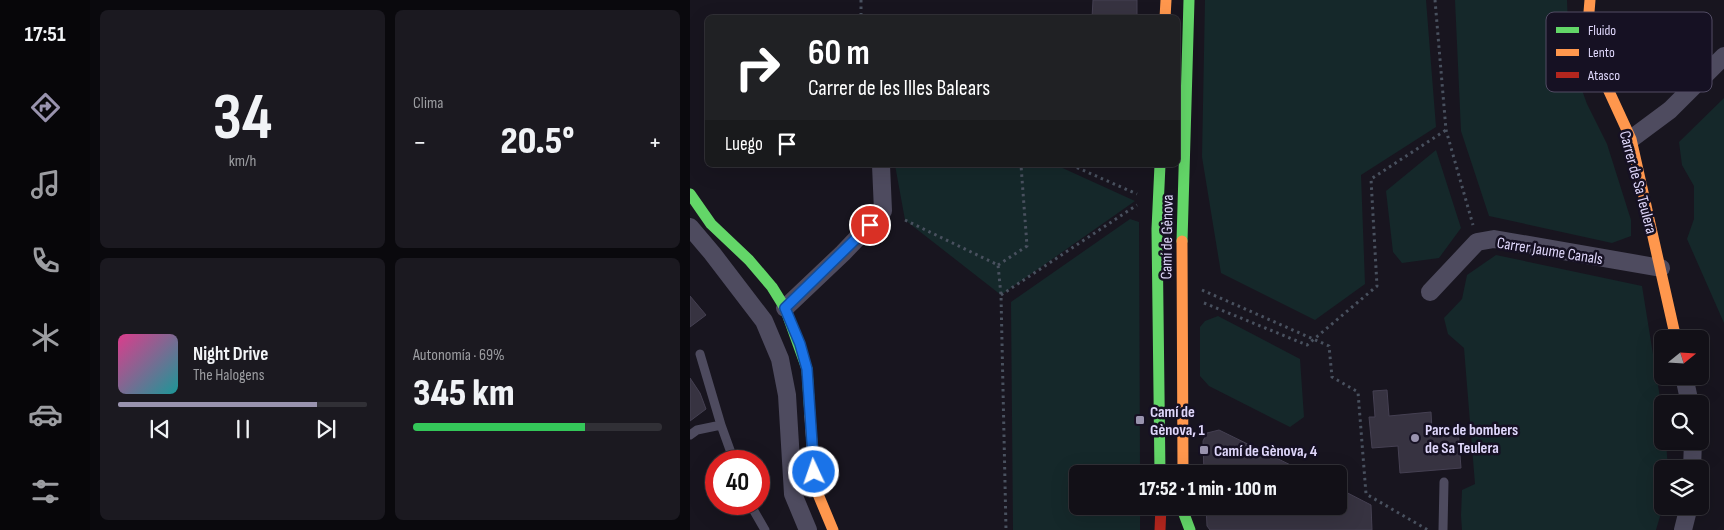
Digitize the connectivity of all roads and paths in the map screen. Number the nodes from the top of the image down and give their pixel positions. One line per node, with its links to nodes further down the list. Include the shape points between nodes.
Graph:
1 (861, 0): 5 (path)
2 (1166, 0): 6 (street)
3 (1189, 0): 29 (street, Camí de Gènova)
4 (1436, 0): 11 (path)
5 (861, 15)
6 (1165, 15)
7 (1724, 56): 8 (street)
8 (1712, 68)
9 (1610, 92): 12 (street, Carrer de Sa Teulera)
10 (1688, 92): 12 (street)
11 (1446, 130): 22 (path); 32 (path, via 1371,179 1377,286)
12 (1631, 139): 25 (street, Carrer de Sa Teulera)
13 (881, 167): 30 (street, via 883,211)
14 (1021, 167): 24 (path, via 1027,246)
15 (1077, 167): 18 (path)
16 (1160, 167): 38 (street, Camí de Gènova, via 1157,229)
17 (690, 194): 30 (street, via 711,224 772,287)
18 (1140, 195)
19 (1139, 204): 28 (path)
20 (905, 220): 24 (path)
21 (690, 227): 23 (street)
22 (1477, 242): 25 (street, Carrer Jaume Canals, via 1494,239); 27 (street, Carrer Jaume Canals)
23 (712, 253): 30 (street, via 723,253 762,298); 34 (street, via 764,321 780,359)
24 (998, 265): 28 (path)
25 (1662, 268): 31 (street, Carrer de Sa Teulera)
26 (1198, 288): 32 (path)
27 (1430, 292)
28 (1001, 294): 48 (path)
29 (1182, 294): 32 (path, via 1307,345); 39 (street, Camí de Gènova)
30 (785, 308): 34 (street, via 783,340 794,380); 47 (street, via 807,369 814,486)
31 (1674, 330)
32 (1314, 339): 51 (path, via 1330,346 1332,377 1358,392 1366,494)
33 (700, 354): 35 (lane)
34 (787, 395): 46 (street, via 793,494)
35 (721, 425): 36 (lane, via 697,430); 37 (lane)
36 (690, 435)
37 (730, 450)
38 (1160, 465)
39 (1183, 465)
40 (1444, 482): 52 (lane)
41 (756, 515): 45 (lane)
42 (1161, 515): 49 (street)
43 (1184, 515): 50 (street)
44 (1686, 515): 53 (street)
45 (765, 530)
46 (808, 530)
47 (833, 530)
48 (1006, 530)
49 (1160, 530)
50 (1190, 530)
51 (1428, 530)
52 (1444, 530)
53 (1683, 530)

